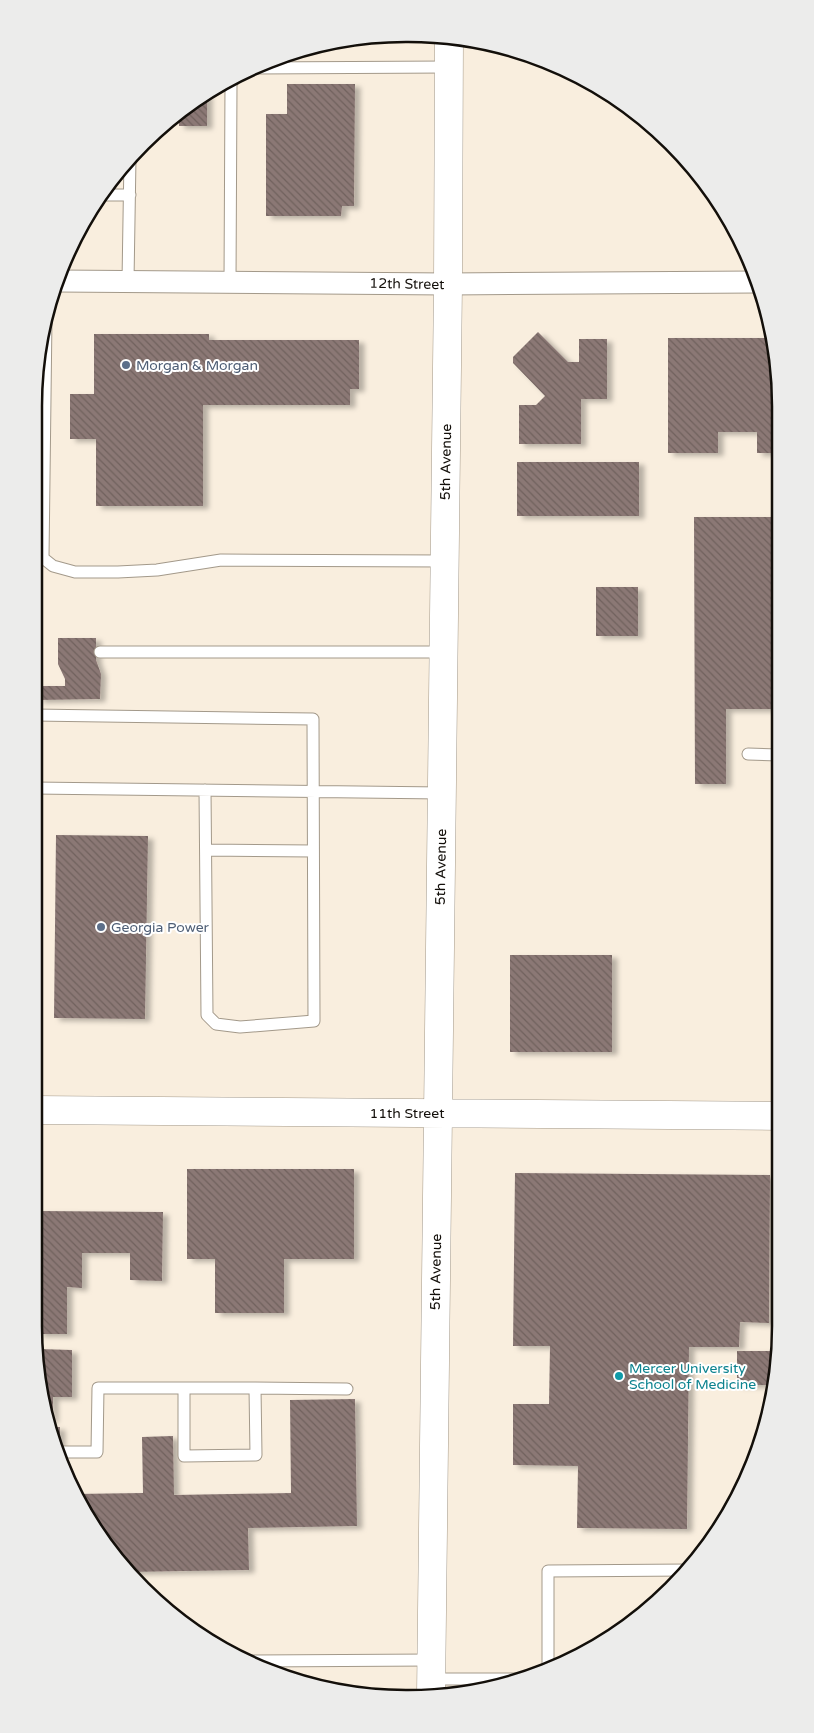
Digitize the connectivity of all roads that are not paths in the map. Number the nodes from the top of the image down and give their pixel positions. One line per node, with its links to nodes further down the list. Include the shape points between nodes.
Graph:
1 (449, 45): 2 (street, 5th Avenue)
2 (449, 67): 3 (lane); 12 (street, 5th Avenue)
3 (274, 68)
4 (232, 87): 10 (lane)
5 (130, 171): 7 (lane)
6 (111, 195): 7 (lane)
7 (130, 195): 9 (lane)
8 (65, 281): 9 (street, 12th Street)
9 (128, 281): 10 (street, 12th Street)
10 (230, 282): 12 (street, 12th Street)
11 (749, 282): 12 (street, 12th Street)
12 (448, 284): 16 (street, 5th Avenue)
13 (44, 374): 14 (lane)
14 (42, 438)
15 (42, 560): 16 (lane, via 75,572 157,570 221,560)
16 (444, 561): 18 (street, 5th Avenue)
17 (100, 652): 18 (lane)
18 (443, 652): 25 (street, 5th Avenue)
19 (42, 715): 24 (lane, via 313,719)
20 (748, 754): 21 (lane)
21 (772, 755)
22 (42, 788): 23 (lane)
23 (205, 790): 24 (lane); 26 (lane)
24 (313, 791): 25 (lane); 27 (lane)
25 (442, 793): 29 (street, 5th Avenue)
26 (206, 850): 27 (lane); 27 (lane, via 207,1015 216,1024 240,1027 314,1021)
27 (313, 851)
28 (42, 1110): 29 (street, 11th Street)
29 (438, 1113): 30 (street, 11th Street); 38 (street, 5th Avenue)
30 (772, 1116)
31 (184, 1388): 32 (lane); 32 (lane, via 184,1456 193,1456 256,1455); 34 (lane, via 98,1388 97,1452)
32 (254, 1388): 33 (lane)
33 (347, 1389)
34 (65, 1452)
35 (677, 1570): 37 (lane, via 548,1571)
36 (267, 1662): 38 (lane)
37 (548, 1662)
38 (432, 1678): 39 (lane)
39 (498, 1679)

